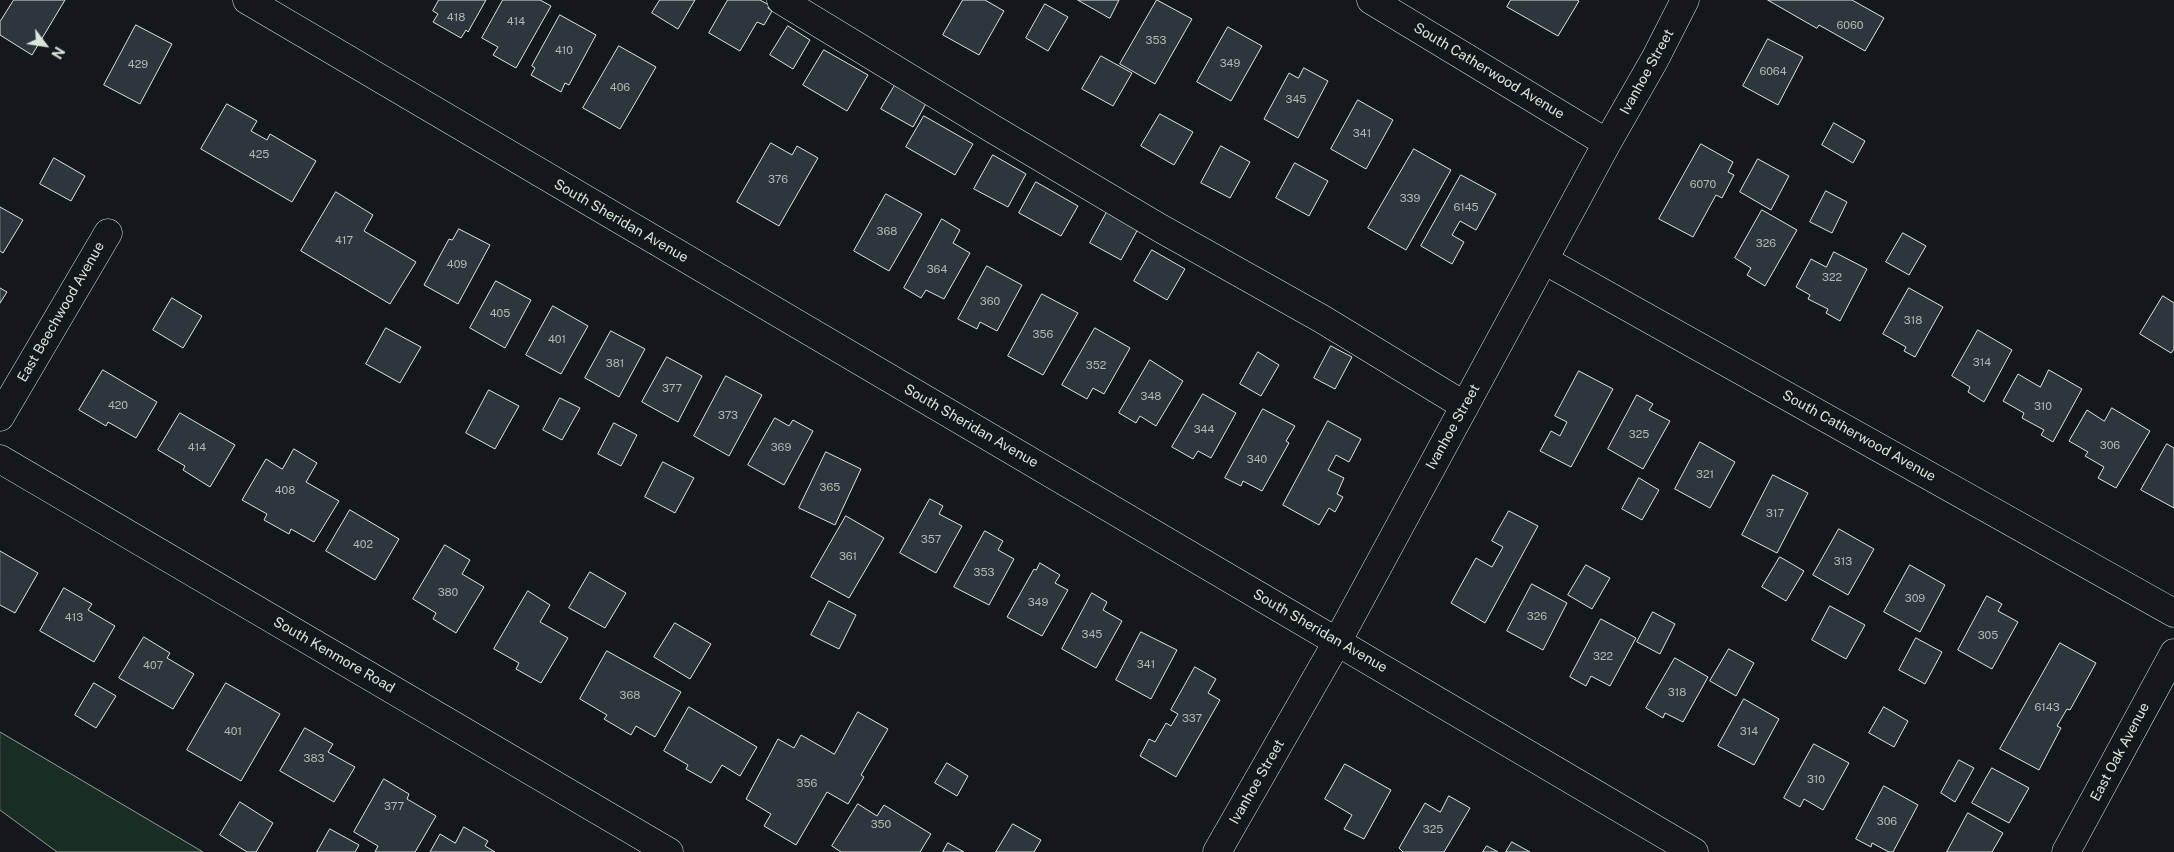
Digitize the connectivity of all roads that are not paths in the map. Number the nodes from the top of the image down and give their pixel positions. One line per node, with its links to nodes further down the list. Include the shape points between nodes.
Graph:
1 (247, 0): 12 (street, South Sheridan Avenue)
2 (781, 0): 8 (street, via 1001,134 1322,319)
3 (1370, 0): 5 (street, South Catherwood Avenue)
4 (1685, 0): 5 (street, Ivanhoe Street)
5 (1607, 143): 7 (street, Ivanhoe Street)
6 (108, 233): 9 (street, East Beechwood Avenue)
7 (1544, 260): 8 (street, Ivanhoe Street); 11 (street, South Catherwood Avenue)
8 (1464, 406): 12 (street, Ivanhoe Street)
9 (0, 417)
10 (0, 459): 14 (street, South Kenmore Road)
11 (2174, 613)
12 (1337, 642): 15 (street, Ivanhoe Street); 16 (street, South Sheridan Avenue)
13 (2174, 653): 17 (street, East Oak Avenue)
14 (669, 852)
15 (1216, 852)
16 (1694, 852)
17 (2066, 852)

